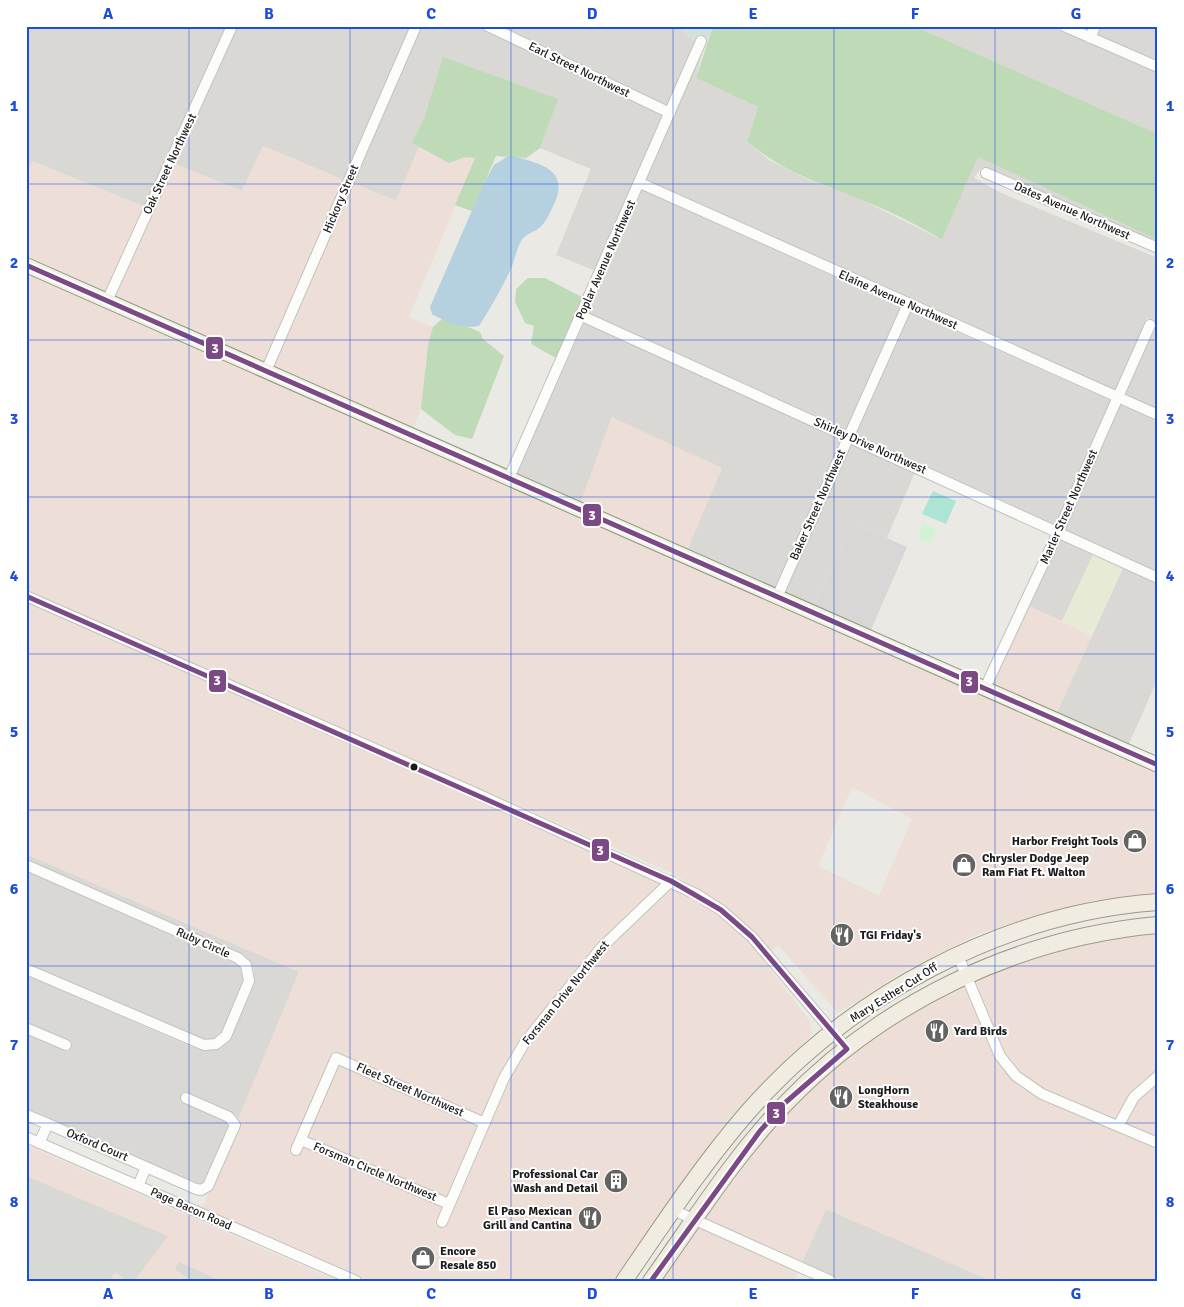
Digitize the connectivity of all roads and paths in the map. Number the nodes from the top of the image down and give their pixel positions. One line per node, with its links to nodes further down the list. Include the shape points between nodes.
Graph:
1 (232, 26): 14 (street, Oak Street Northwest)
2 (416, 26): 18 (street, Hickory Street)
3 (488, 26): 9 (street, Earl Street Northwest)
4 (1064, 26): 6 (street)
5 (1095, 26): 6 (street)
6 (1090, 38): 8 (street)
7 (701, 41): 9 (street, Poplar Avenue Northwest)
8 (1158, 67)
9 (670, 113): 11 (street, Poplar Avenue Northwest)
10 (986, 173): 12 (street, Dates Avenue Northwest)
11 (640, 183): 15 (street, Elaine Avenue Northwest); 16 (street, Poplar Avenue Northwest)
12 (1158, 248)
13 (26, 265): 14 (street)
14 (107, 301): 18 (street)
15 (908, 304): 19 (street, Elaine Avenue Northwest); 21 (street, Baker Street Northwest)
16 (582, 316): 21 (street, Shirley Drive Northwest); 22 (street, Poplar Avenue Northwest)
17 (1150, 325): 19 (street, Marler Street Northwest)
18 (266, 371): 22 (street)
19 (1118, 398): 20 (street, Elaine Avenue Northwest); 23 (street, Marler Street Northwest)
20 (1158, 415)
21 (848, 436): 23 (street, Shirley Drive Northwest); 26 (street, Baker Street Northwest)
22 (510, 478): 26 (street)
23 (1058, 532): 24 (street, Shirley Drive Northwest); 27 (street, Marler Street Northwest)
24 (1158, 578)
25 (26, 596): 30 (street)
26 (777, 597): 27 (street)
27 (985, 688): 28 (street)
28 (1158, 765)
29 (26, 865): 36 (street, Ruby Circle, via 238,958 246,965 250,977 226,1036 216,1044 204,1045)
30 (671, 881): 39 (street, via 707,900 737,923 770,956 806,1003); 43 (street, Forsman Drive Northwest, via 581,970 524,1042)
31 (1158, 902): 32 (main road, Mary Esther Cut Off)
32 (1121, 907): 34 (main road); 35 (main road, Mary Esther Cut Off, via 1065,917 1012,933)
33 (1158, 925): 34 (main road, Mary Esther Cut Off)
34 (1125, 929): 37 (main road, Mary Esther Cut Off, via 1029,951)
35 (958, 956): 37 (street); 39 (main road, Mary Esther Cut Off, via 908,982)
36 (26, 969)
37 (966, 976): 41 (main road, Mary Esther Cut Off, via 904,1009); 49 (street, via 1000,1056 1016,1076 1042,1094)
38 (26, 1028): 40 (street)
39 (834, 1032): 41 (street); 58 (main road, Mary Esther Cut Off, via 793,1066 747,1113)
40 (66, 1045)
41 (847, 1048): 59 (main road, Mary Esther Cut Off, via 786,1102 760,1131)
42 (336, 1058): 47 (street, Fleet Street Northwest); 51 (street, Forsman Circle Northwest)
43 (509, 1068): 47 (street, Forsman Circle Northwest)
44 (1158, 1076): 49 (street, via 1134,1097)
45 (186, 1098): 55 (street, Oxford Court, via 229,1117 235,1125 208,1186 196,1189)
46 (26, 1114): 48 (street, Oxford Court)
47 (485, 1123): 57 (street, Forsman Circle Northwest)
48 (48, 1124): 52 (street); 55 (street, Oxford Court)
49 (1118, 1126): 53 (street)
50 (26, 1137): 52 (street, Page Bacon Road)
51 (301, 1140): 54 (street, Forsman Circle Northwest); 57 (street, Forsman Circle Northwest)
52 (39, 1143): 56 (street, Page Bacon Road)
53 (1158, 1143)
54 (296, 1150)
55 (146, 1167): 56 (street)
56 (138, 1186): 61 (street, Page Bacon Road)
57 (450, 1204): 60 (street, Forsman Circle Northwest)
58 (673, 1210): 59 (street); 62 (main road, Mary Esther Cut Off)
59 (694, 1220): 63 (main road, Mary Esther Cut Off); 64 (street)
60 (442, 1222)
61 (356, 1281)
62 (624, 1281)
63 (651, 1281)
64 (831, 1281)

